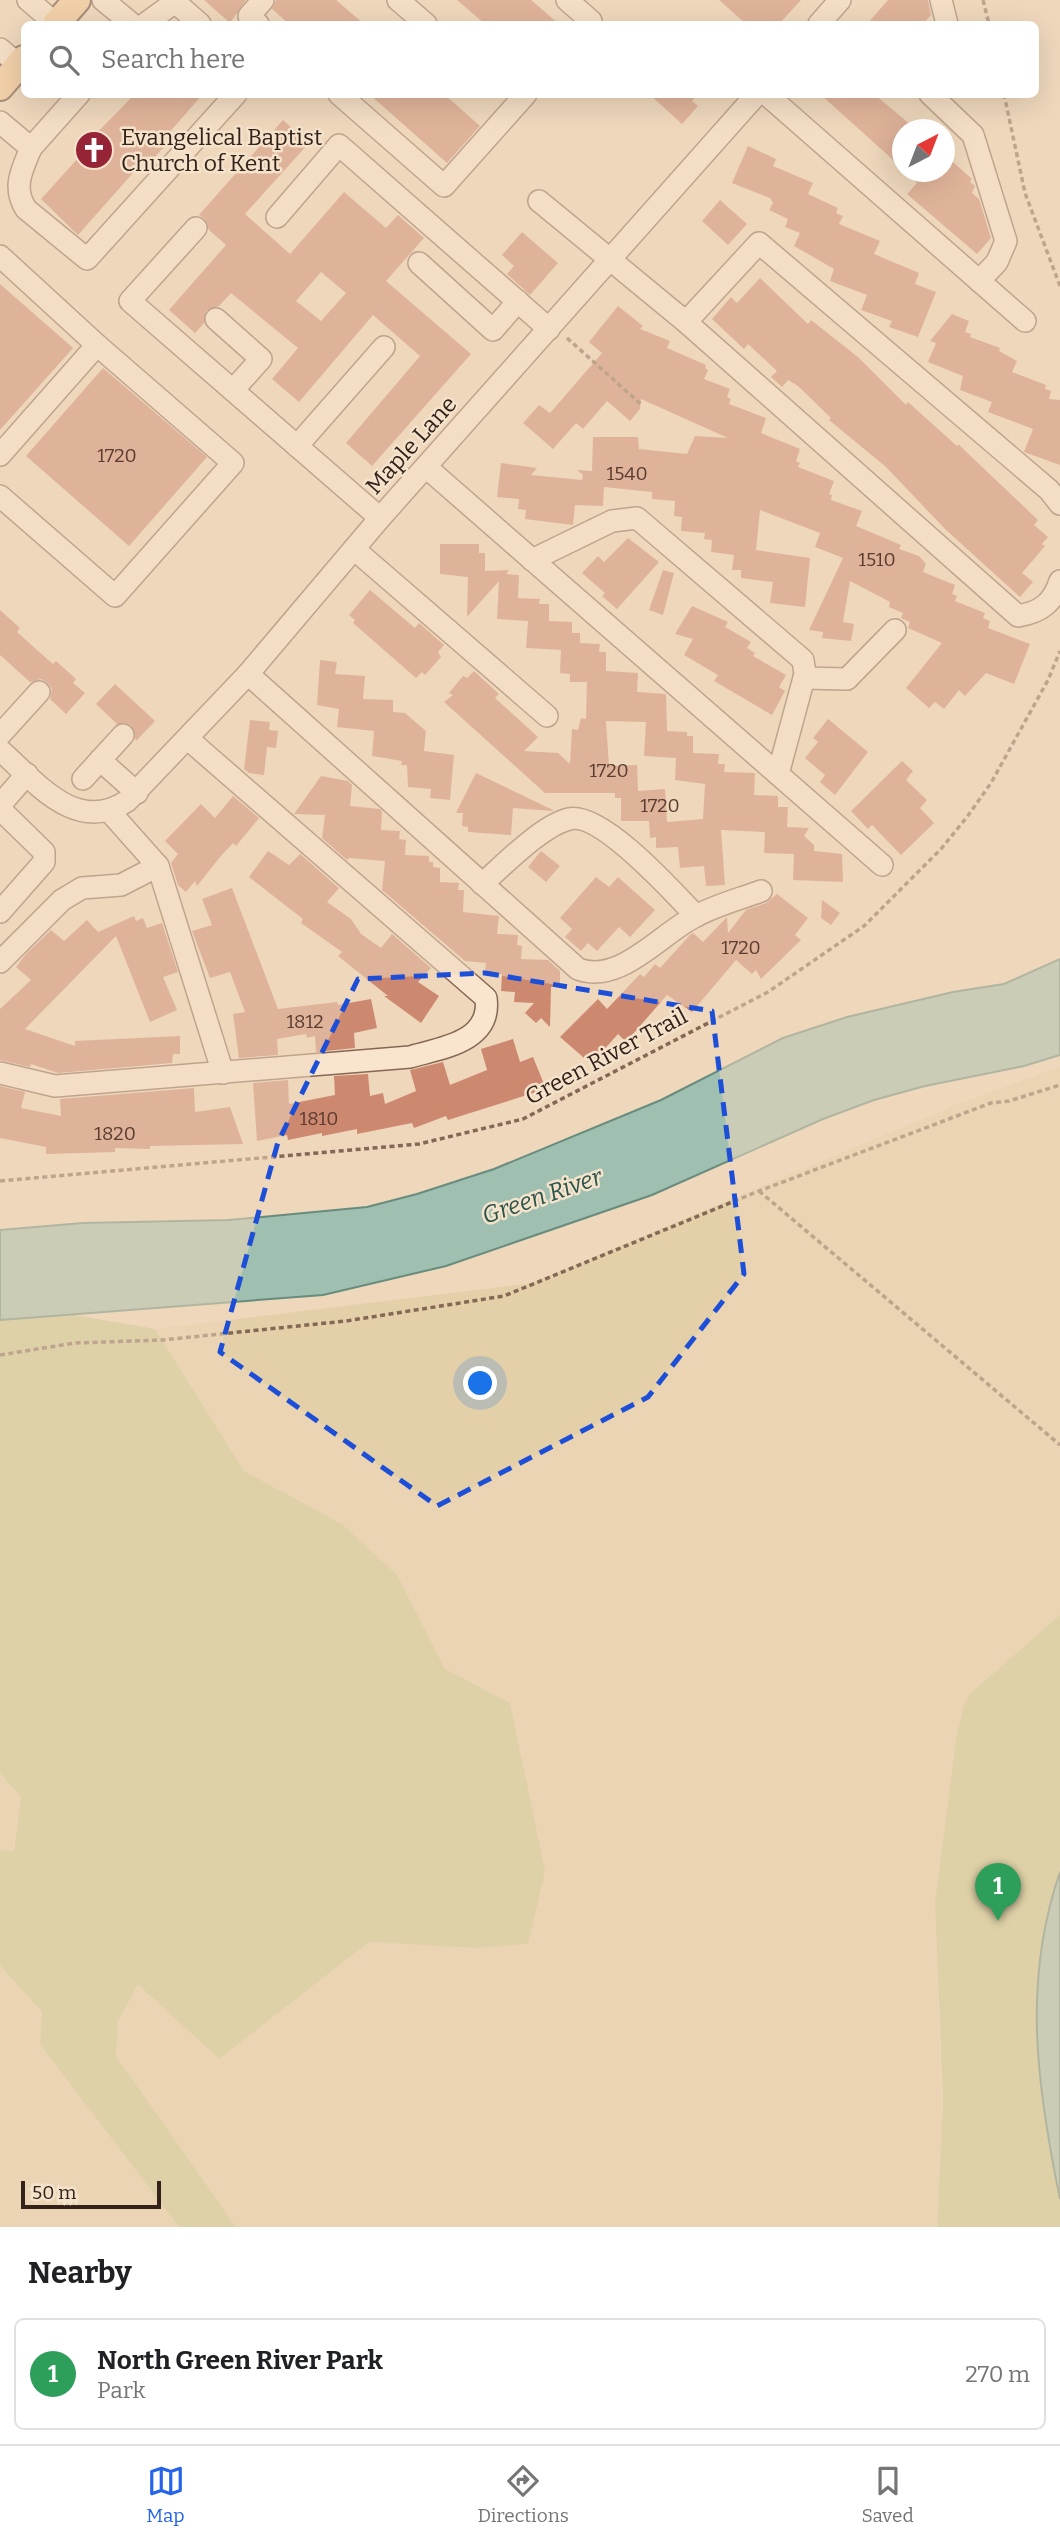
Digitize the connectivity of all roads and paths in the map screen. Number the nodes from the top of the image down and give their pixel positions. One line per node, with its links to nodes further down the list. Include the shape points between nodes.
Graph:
1 (28, 0): 10 (street)
2 (77, 0): 11 (main road)
3 (103, 0): 12 (street)
4 (263, 0): 15 (street, via 249,16)
5 (398, 0): 16 (street)
6 (566, 0): 17 (street)
7 (840, 0): 18 (street)
8 (941, 0): 19 (street)
9 (983, 0): 20 (path)
10 (52, 21)
11 (59, 21)
12 (128, 21)
13 (149, 21): 14 (street, via 174,2)
14 (196, 21)
15 (255, 21)
16 (422, 21)
17 (591, 21)
18 (822, 21)
19 (946, 21)
20 (988, 21)
21 (15, 58): 22 (main road)
22 (0, 87)
23 (75, 98): 32 (street)
24 (232, 98): 32 (street, via 87,259 26,209 19,198 18,182)
25 (344, 98): 26 (street, via 444,186)
26 (516, 98)
27 (753, 98): 37 (street, Maple Lane)
28 (771, 98): 39 (street)
29 (934, 98): 39 (street, via 974,135 1006,241 997,262)
30 (1005, 98): 40 (path, via 1025,193)
31 (0, 122): 32 (street)
32 (31, 148)
33 (539, 201): 37 (street)
34 (277, 217): 41 (street, via 339,145)
35 (195, 228): 48 (street, via 130,301)
36 (0, 256): 46 (street)
37 (612, 258): 44 (street); 45 (street, Maple Lane)
38 (419, 263): 41 (street, via 493,330)
39 (979, 281): 43 (street)
40 (1060, 286)
41 (518, 301): 45 (street)
42 (216, 319): 48 (street, via 261,359)
43 (1025, 321)
44 (686, 322): 54 (street, via 759,243); 58 (street, via 1018,616 1035,613 1055,597)
45 (550, 327): 49 (path); 52 (street, Maple Lane)
46 (97, 345): 51 (street); 53 (street, via 233,463 115,596)
47 (384, 346): 50 (street)
48 (233, 390): 50 (street)
49 (643, 406)
50 (297, 446): 55 (street)
51 (0, 455)
52 (426, 467): 55 (street, Maple Lane); 57 (street)
53 (0, 496)
54 (1060, 504)
55 (380, 518): 56 (street, Maple Lane)
56 (354, 549): 61 (street, Maple Lane); 64 (street)
57 (532, 560): 62 (street, via 612,520 636,518 803,660); 71 (street)
58 (1060, 581)
59 (895, 630): 62 (street, via 847,679)
60 (1060, 651): 86 (path, Green River Trail, via 997,772 967,817 864,926 768,992 523,1119 419,1143)
61 (248, 674): 67 (street, Maple Lane); 78 (street)
62 (804, 678): 71 (street)
63 (39, 692): 65 (street)
64 (547, 716)
65 (0, 735)
66 (122, 735): 69 (street)
67 (188, 738): 73 (street, Maple Lane); 84 (street, via 486,998 488,1012 472,1036 410,1057)
68 (0, 750): 70 (street)
69 (100, 760): 72 (street); 73 (street)
70 (27, 774): 74 (street); 75 (street, via 69,808)
71 (778, 774): 76 (street)
72 (83, 779)
73 (136, 793): 75 (street, Maple Lane)
74 (0, 807): 80 (street, via 44,852 44,862)
75 (102, 813): 77 (street)
76 (882, 865)
77 (158, 866): 82 (street, via 121,885 82,888 62,900); 84 (street)
78 (482, 884): 81 (street, via 578,969 591,974 624,963); 81 (street, via 550,827 580,818 616,839)
79 (761, 891): 81 (street)
80 (0, 912)
81 (696, 916)
82 (0, 961)
83 (0, 1073): 84 (street, via 55,1086)
84 (223, 1073)
85 (1060, 1085): 87 (path, via 991,1103)
86 (0, 1181)
87 (759, 1191): 88 (path, via 504,1296 346,1321 162,1340 75,1343); 89 (path)
88 (0, 1355)
89 (1060, 1445)

